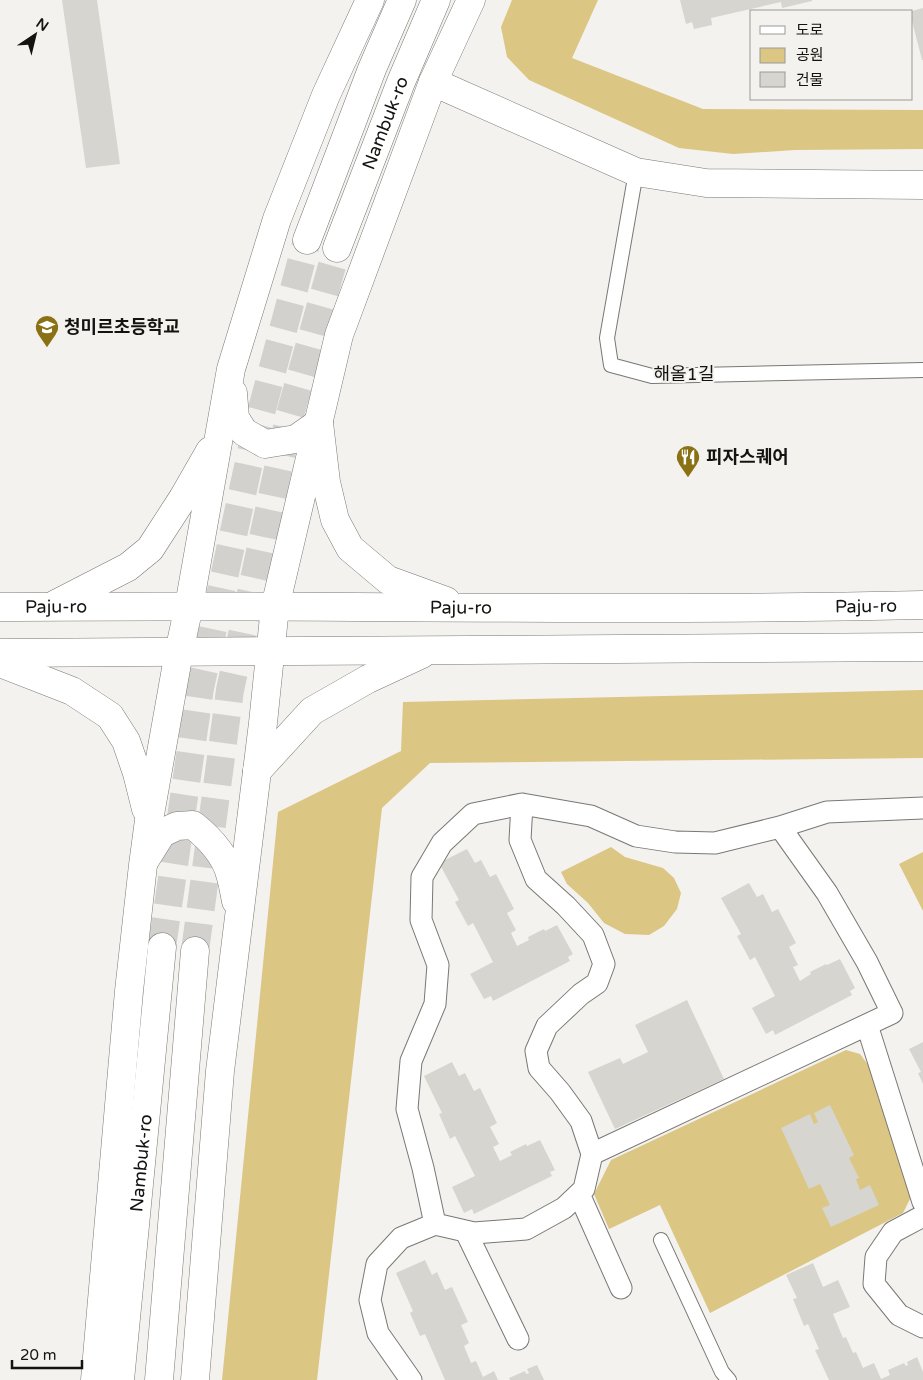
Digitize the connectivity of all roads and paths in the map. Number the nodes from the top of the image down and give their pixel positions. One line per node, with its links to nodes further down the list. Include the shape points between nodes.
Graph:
1 (370, 0): 10 (main road, via 326,95 277,219)
2 (402, 0): 8 (main road, Nambuk-ro)
3 (436, 0): 9 (main road, Nambuk-ro)
4 (471, 0): 5 (main road)
5 (433, 82): 6 (main road); 12 (main road, via 339,335)
6 (636, 172): 7 (main road, via 706,184); 11 (lane, 해올1길, via 608,338 611,365 652,376)
7 (923, 185)
8 (307, 240)
9 (337, 248)
10 (231, 369): 12 (main road, via 235,418 244,432 265,444 296,439); 13 (main road)
11 (923, 370)
12 (319, 423): 18 (main road); 19 (main road, via 326,482 335,520 350,548 388,580)
13 (220, 434): 15 (main road); 17 (main road, via 150,549 128,566)
14 (923, 604): 19 (main road, Paju-ro, via 784,608)
15 (189, 606): 17 (main road, Paju-ro); 18 (main road, Paju-ro); 23 (main road)
16 (0, 607): 17 (main road, Paju-ro)
17 (51, 607)
18 (275, 607): 19 (main road, Paju-ro); 22 (main road)
19 (465, 607)
20 (923, 647): 21 (main road)
21 (430, 650): 22 (main road); 26 (main road, via 368,679 312,711)
22 (271, 651): 23 (main road); 26 (main road)
23 (179, 652): 24 (main road); 29 (main road)
24 (0, 653)
25 (0, 663): 29 (main road, via 72,691 110,716 126,741)
26 (257, 771): 32 (main road)
27 (522, 804): 30 (street, via 591,816 636,836 675,842 715,843); 36 (street, via 520,840 536,879 593,935 604,964 598,984 581,994 547,1026 536,1051 539,1068 581,1121); 40 (street, via 473,814 442,843 422,877 420,920 438,965 435,1004 411,1061 407,1108)
28 (923, 808): 30 (street, via 827,812)
29 (149, 820): 31 (main road)
30 (780, 827): 35 (street, via 827,893 867,962 892,1014)
31 (142, 865): 32 (main road, via 162,834 177,826 193,825 205,834 230,872); 46 (main road)
32 (239, 920): 49 (main road, via 220,1071)
33 (162, 947): 47 (main road, Nambuk-ro)
34 (194, 951): 48 (main road, Nambuk-ro)
35 (867, 1025): 36 (street); 38 (street)
36 (592, 1154): 37 (street, via 584,1189)
37 (579, 1194): 41 (street, via 564,1208 526,1229); 43 (street)
38 (923, 1202)
39 (923, 1216): 44 (street, via 893,1232 876,1257 874,1284 899,1314)
40 (435, 1224): 41 (street); 50 (street, via 401,1238 377,1264 370,1300 378,1334)
41 (466, 1232): 45 (street)
42 (661, 1240): 51 (lane, via 722,1372)
43 (621, 1288)
44 (923, 1327)
45 (518, 1339)
46 (95, 1380)
47 (120, 1380)
48 (159, 1380)
49 (195, 1380)
50 (411, 1380)
51 (729, 1380)

